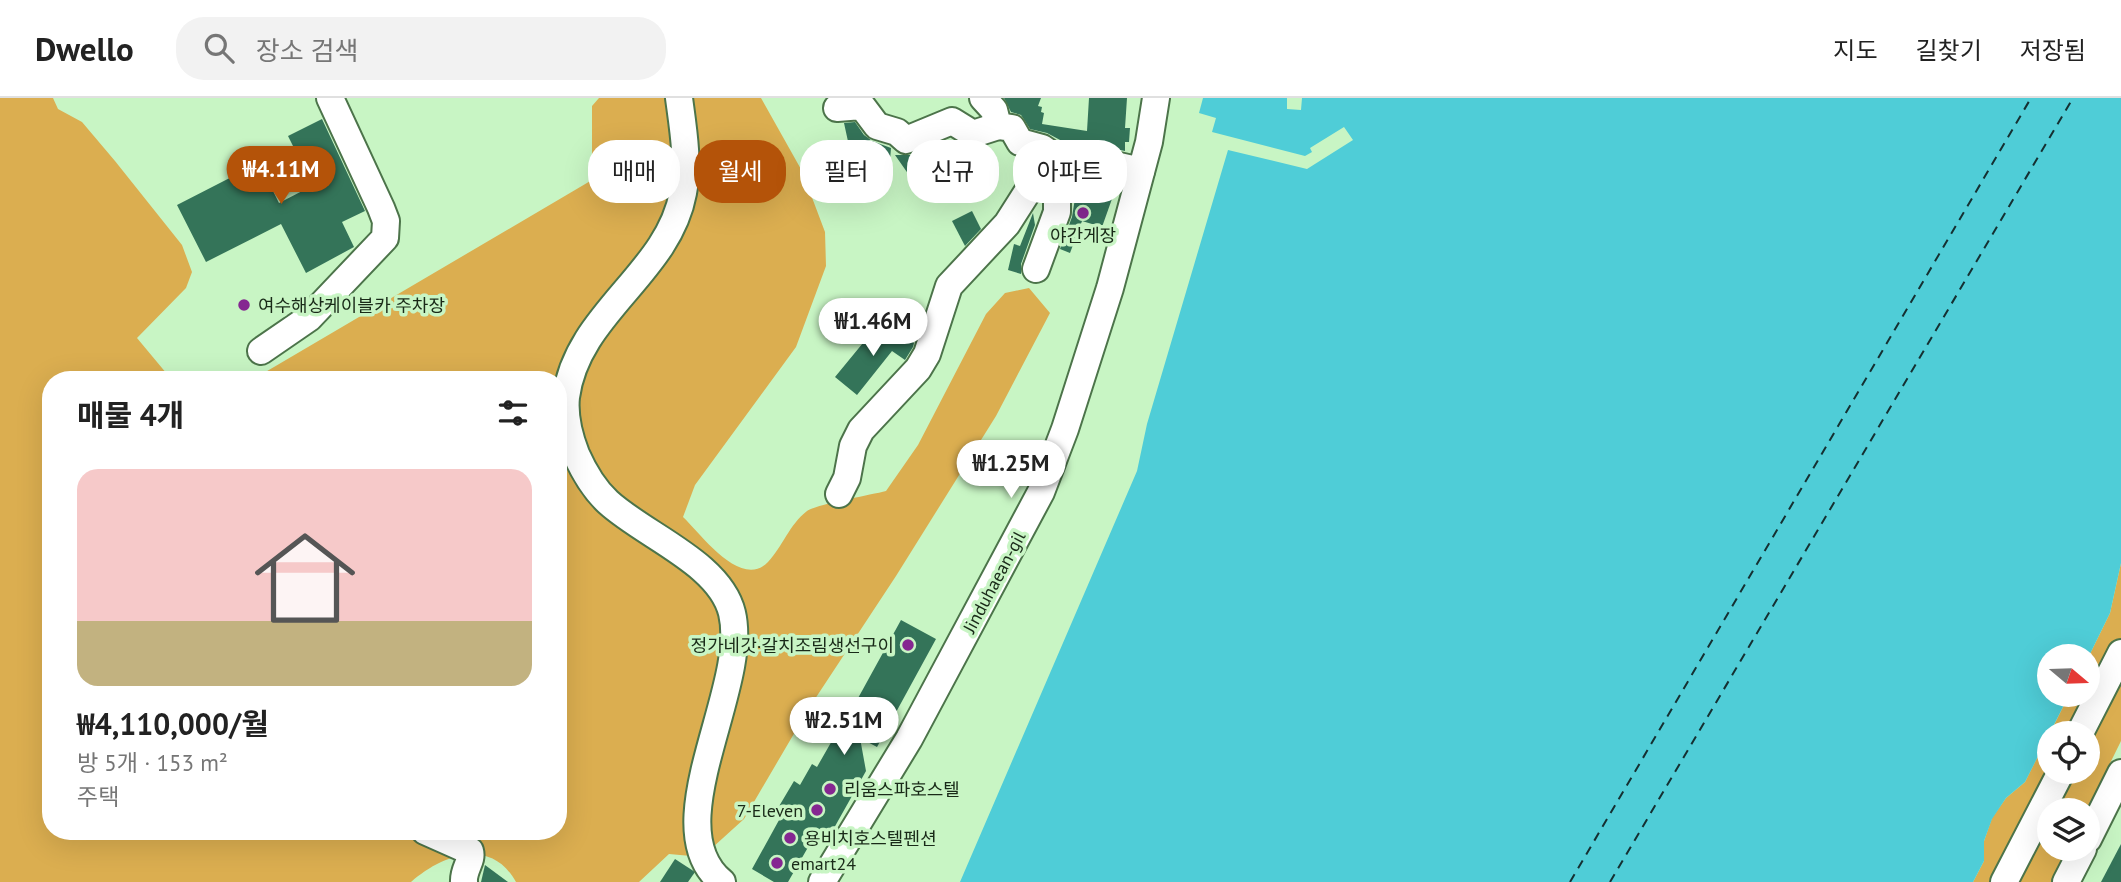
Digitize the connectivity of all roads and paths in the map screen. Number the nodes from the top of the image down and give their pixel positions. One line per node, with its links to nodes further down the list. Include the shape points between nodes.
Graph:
1 (330, 98): 13 (street, via 381,208 385,238 309,318)
2 (679, 98): 14 (street, via 685,173 679,209 661,245 589,336 570,378)
3 (983, 98): 6 (street, via 995,110)
4 (1156, 98): 9 (street, Jinduhaean-gil)
5 (837, 108): 6 (street, via 862,106 877,126 906,140 952,121 973,134)
6 (998, 126): 7 (street, via 1013,128)
7 (1019, 140)
8 (1127, 168): 9 (street)
9 (1141, 171): 26 (street, Jinduhaean-gil, via 1110,288 1041,492 909,739)
10 (1024, 203): 16 (street, via 949,286 927,354 861,430)
11 (1057, 203): 12 (street)
12 (1036, 269)
13 (261, 351)
14 (567, 400)
15 (567, 421): 25 (street, via 578,457 600,494 711,578 729,604 735,648 695,823 702,857)
16 (839, 494)
17 (2121, 653): 18 (street)
18 (2086, 721)
19 (2121, 773): 21 (street)
20 (2055, 784): 27 (street)
21 (2100, 815)
22 (445, 840): 24 (street, via 470,851)
23 (2077, 861): 28 (street)
24 (464, 882)
25 (722, 882)
26 (822, 882)
27 (2004, 882)
28 (2066, 882)

